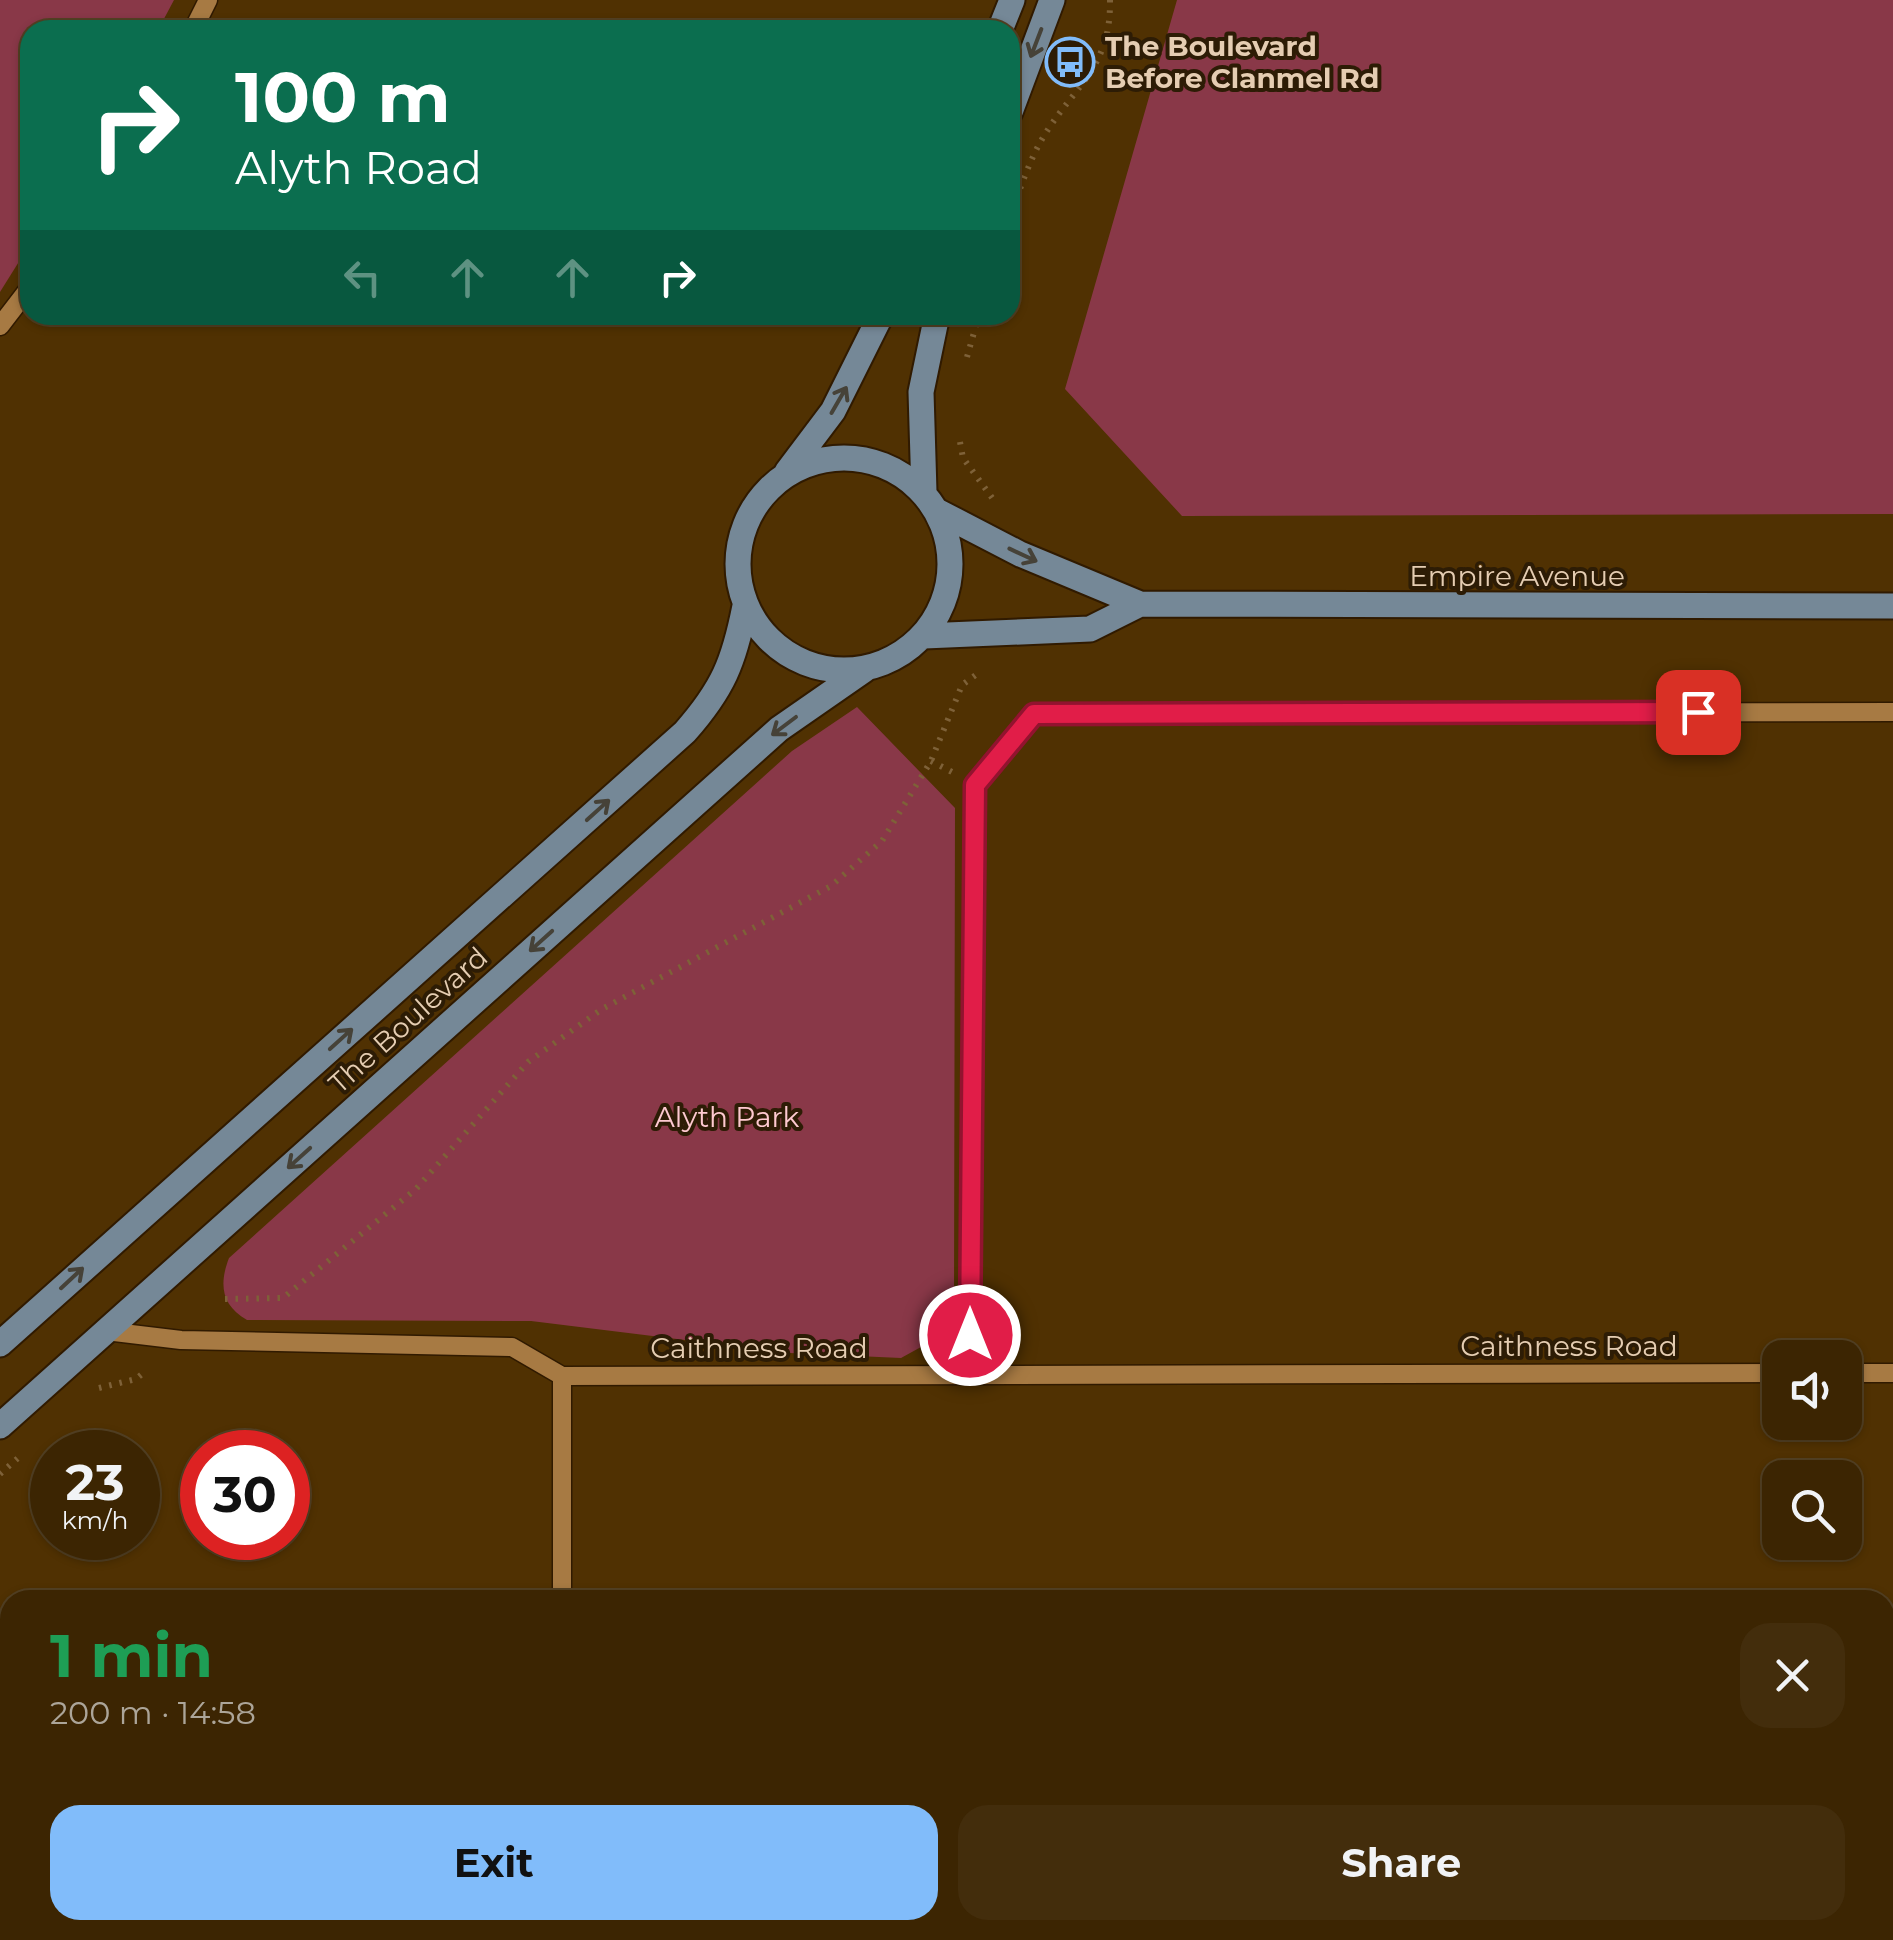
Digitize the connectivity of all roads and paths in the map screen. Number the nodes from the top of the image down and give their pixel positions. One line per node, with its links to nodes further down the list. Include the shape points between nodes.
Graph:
1 (1052, 0): 3 (main road, one-way to 3)
2 (1110, 0): 4 (path, via 1105,43 1090,80 1045,133)
3 (1020, 85)
4 (1020, 194)
5 (20, 301): 9 (street)
6 (875, 325): 12 (main road, one-way to 6, via 833,410)
7 (935, 325): 13 (main road, via 921,392)
8 (976, 325): 10 (path)
9 (0, 326)
10 (963, 370)
11 (956, 424): 14 (path, via 963,458)
12 (784, 476): 13 (main road, via 839,457 868,460 895,470); 16 (main road, via 755,508 738,548)
13 (931, 501): 15 (main road, Empire Avenue, one-way to 15, via 1020,554); 18 (main road, via 948,538 951,566 947,595)
14 (1000, 504)
15 (1140, 604): 17 (main road, Empire Avenue); 18 (main road, Empire Avenue, via 1090,629)
16 (746, 606): 19 (main road, via 782,652 835,672); 24 (main road, The Boulevard, one-way to 16, via 685,732 720,692)
17 (1893, 606)
18 (924, 636): 19 (main road, via 892,661)
19 (864, 670): 23 (main road, The Boulevard, one-way to 23, via 779,729)
20 (990, 670): 22 (path, via 976,671 962,684 931,760 882,842 831,886 602,1009 528,1062 416,1189 282,1298)
21 (1893, 712): 29 (street, via 1034,714 975,785)
22 (225, 1299)
23 (106, 1331): 30 (street, via 180,1340 512,1347); 32 (main road, The Boulevard)
24 (0, 1344)
25 (147, 1370): 31 (path, via 136,1379 105,1383)
26 (1762, 1373): 29 (street, Caithness Road)
27 (1862, 1373): 28 (street)
28 (1893, 1373)
29 (970, 1374): 30 (street, Caithness Road)
30 (562, 1376): 35 (street)
31 (87, 1397)
32 (0, 1426)
33 (29, 1448): 34 (path)
34 (0, 1474)
35 (562, 1590)

